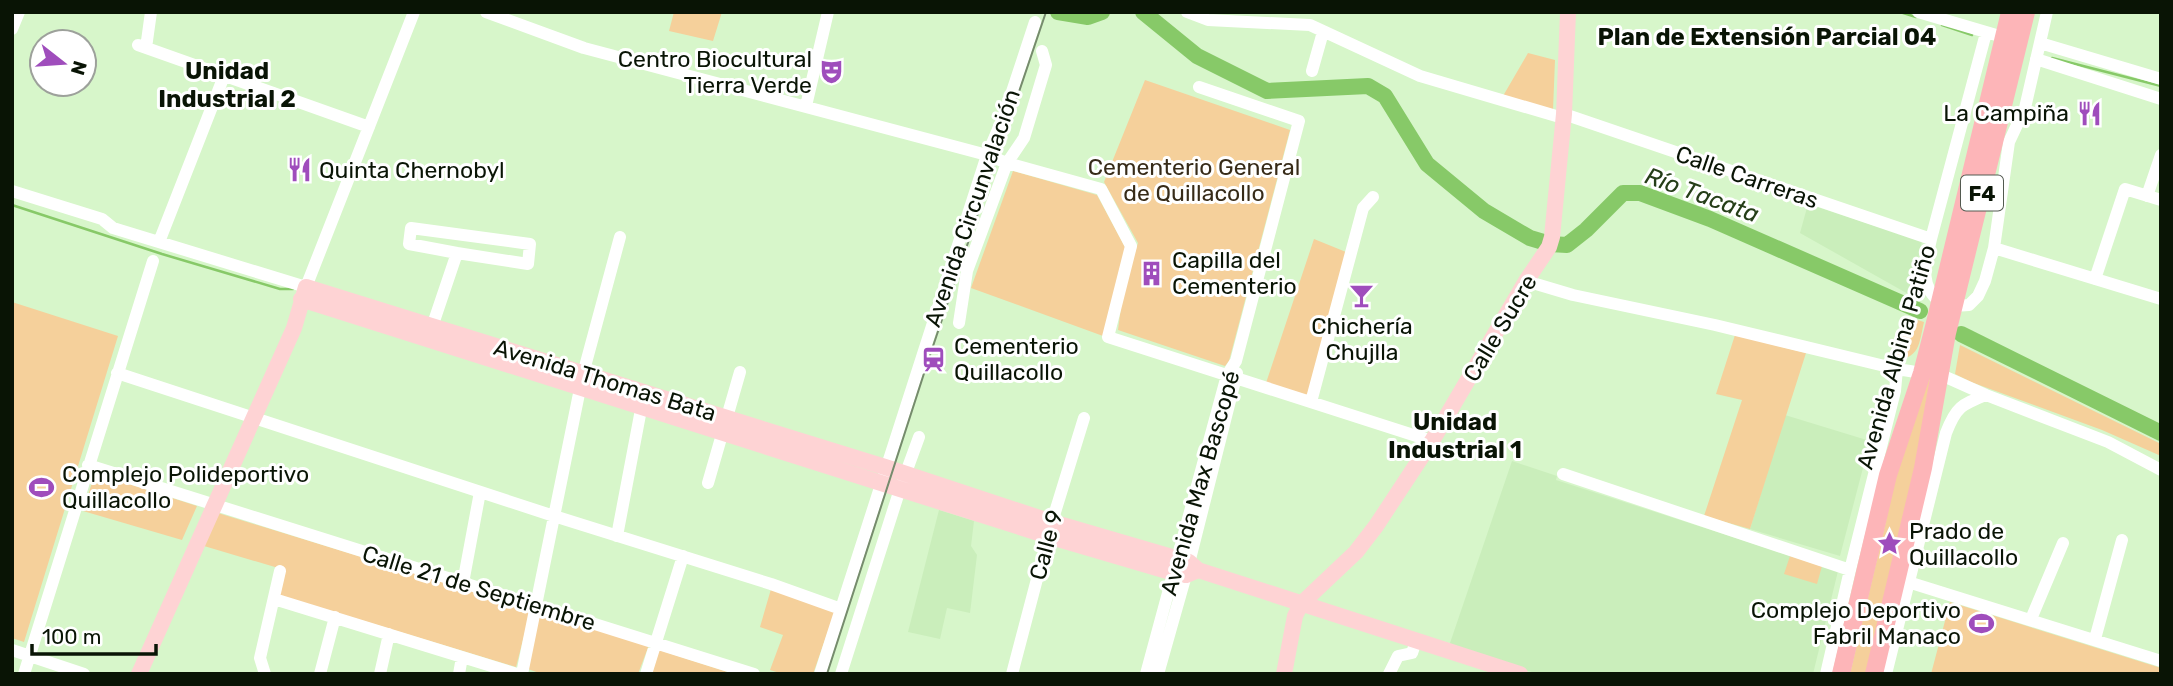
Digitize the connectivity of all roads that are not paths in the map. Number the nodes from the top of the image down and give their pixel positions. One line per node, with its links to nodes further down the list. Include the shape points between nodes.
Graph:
1 (19, 12): 13 (street)
2 (151, 12): 20 (street, via 142,47)
3 (414, 12): 26 (street)
4 (486, 12): 24 (street, via 584,48)
5 (828, 12): 24 (street)
6 (1187, 12): 14 (street, Calle Carreras, via 1208,20 1310,24)
7 (1568, 12): 25 (main road, Calle Sucre)
8 (1918, 12): 15 (street)
9 (2010, 12): 15 (highway, Avenida Albina Patiño / F4)
10 (2026, 12): 44 (highway, Avenida Albina Patiño / F4)
11 (2047, 12): 16 (street)
12 (1035, 22): 27 (street, Avenida Circunvalación)
13 (12, 29)
14 (1322, 32): 19 (street); 25 (street, Calle Carreras, via 1420,76)
15 (1995, 35): 35 (street); 44 (highway, Avenida Albina Patiño / F4)
16 (2040, 43): 18 (street); 21 (street)
17 (1042, 51): 29 (street, Avenida Circunvalación, via 1046,65 1024,138)
18 (2036, 59): 23 (street); 37 (street, via 2025,108 2009,142)
19 (1312, 71)
20 (223, 76): 26 (street); 36 (street)
21 (2161, 79)
22 (1199, 87): 51 (street, Avenida Max Bascopé, via 1299,121)
23 (2161, 99)
24 (806, 106): 27 (street)
25 (1563, 116): 35 (street, Calle Carreras); 41 (main road, Calle Sucre, via 1550,242)
26 (369, 127): 42 (street)
27 (987, 155): 29 (street); 64 (street, Avenida Circunvalación)
28 (2161, 155): 31 (street)
29 (1007, 163): 45 (street, Avenida Circunvalación, via 967,271); 51 (street, via 1101,189 1131,246 1108,337)
30 (12, 191): 36 (street, Avenida Thomas Bata)
31 (2147, 196): 33 (street); 40 (street, via 2125,189)
32 (1373, 197): 55 (street, via 1363,208)
33 (2161, 201)
34 (620, 237): 52 (street)
35 (1931, 239): 44 (street, via 1926,285 1932,296)
36 (159, 242): 42 (street, Avenida Thomas Bata)
37 (1994, 248): 40 (street); 44 (street, via 1978,296 1969,305)
38 (457, 253): 38 (street, via 409,244 411,228 530,244 528,264); 46 (street)
39 (153, 261): 49 (street)
40 (2095, 279): 43 (street)
41 (1526, 281): 47 (street); 60 (main road, Calle Sucre)
42 (304, 293): 46 (main road, Avenida Thomas Bata); 52 (main road, Avenida Thomas Bata); 56 (main road, via 294,328)
43 (2161, 299)
44 (1947, 304): 50 (highway, Avenida Albina Patiño / F4)
45 (958, 323)
46 (432, 327): 52 (main road, Avenida Thomas Bata)
47 (1897, 369): 50 (street); 76 (street)
48 (740, 372): 58 (street)
49 (117, 373): 56 (street); 61 (street)
50 (1931, 374): 53 (street); 114 (highway, Avenida Albina Patiño / F4, via 1888,475); 115 (highway, Avenida Albina Patiño / F4, via 1923,468)
51 (1232, 377): 55 (street); 75 (street, Avenida Max Bascopé)
52 (582, 381): 54 (main road, Avenida Thomas Bata); 69 (street)
53 (1986, 395): 62 (street, via 2108,442); 78 (street, via 1960,406 1953,415)
54 (643, 399): 58 (main road, Avenida Thomas Bata); 71 (street)
55 (1311, 402): 60 (street)
56 (249, 416): 67 (street); 68 (main road)
57 (1084, 418): 70 (street, Calle 9)
58 (726, 425): 64 (main road, Avenida Thomas Bata); 66 (street)
59 (919, 437): 65 (street)
60 (1432, 441): 81 (main road, Calle Sucre, via 1356,552)
61 (88, 466): 68 (street, Calle 21 de Septiembre); 91 (street)
62 (2161, 470)
63 (1563, 474): 76 (street)
64 (883, 475): 65 (main road, Avenida Thomas Bata); 83 (street, Avenida Circunvalación)
65 (903, 482): 70 (main road, Avenida Thomas Bata); 106 (street)
66 (708, 483)
67 (480, 492): 69 (street); 79 (street)
68 (209, 503): 79 (street, Calle 21 de Septiembre); 96 (main road); 97 (main road)
69 (554, 516): 71 (street); 82 (street)
70 (1050, 529): 75 (main road, Avenida Thomas Bata); 107 (street, Calle 9)
71 (617, 536): 74 (street)
72 (2122, 540): 87 (street)
73 (2063, 543): 85 (street)
74 (683, 556): 83 (street); 89 (street)
75 (1185, 568): 81 (main road, Avenida Thomas Bata); 108 (street, Avenida Max Bascopé); 109 (street, Avenida Max Bascopé)
76 (1850, 570): 113 (street)
77 (280, 571): 80 (street)
78 (1908, 582): 85 (street); 116 (street)
79 (463, 583): 82 (street, Calle 21 de Septiembre)
80 (274, 598): 84 (street); 98 (street, via 260,658)
81 (1301, 604): 88 (main road, Avenida Thomas Bata); 110 (main road)
82 (536, 606): 89 (street, Calle 21 de Septiembre); 102 (street)
83 (841, 609): 105 (street, Avenida Circunvalación)
84 (335, 617): 86 (street); 99 (street)
85 (2031, 619): 87 (street)
86 (389, 634): 92 (street); 100 (street)
87 (2095, 639): 93 (street)
88 (1416, 641): 111 (street, via 1412,653 1398,656); 112 (main road, Avenida Thomas Bata)
89 (656, 642): 103 (street); 104 (street, Calle 21 de Septiembre)
90 (12, 650): 91 (street)
91 (29, 656): 94 (street); 95 (street)
92 (463, 657): 101 (street); 102 (street)
93 (2161, 661)
94 (24, 674)
95 (84, 674)
96 (129, 674)
97 (139, 674)
98 (265, 674)
99 (320, 674)
100 (380, 674)
101 (459, 674)
102 (519, 674)
103 (646, 674)
104 (754, 674)
105 (820, 674)
106 (841, 674)
107 (1012, 674)
108 (1146, 674)
109 (1158, 674)
110 (1284, 674)
111 (1389, 674)
112 (1520, 674)
113 (1826, 674)
114 (1841, 674)
115 (1874, 674)
116 (1886, 674)

